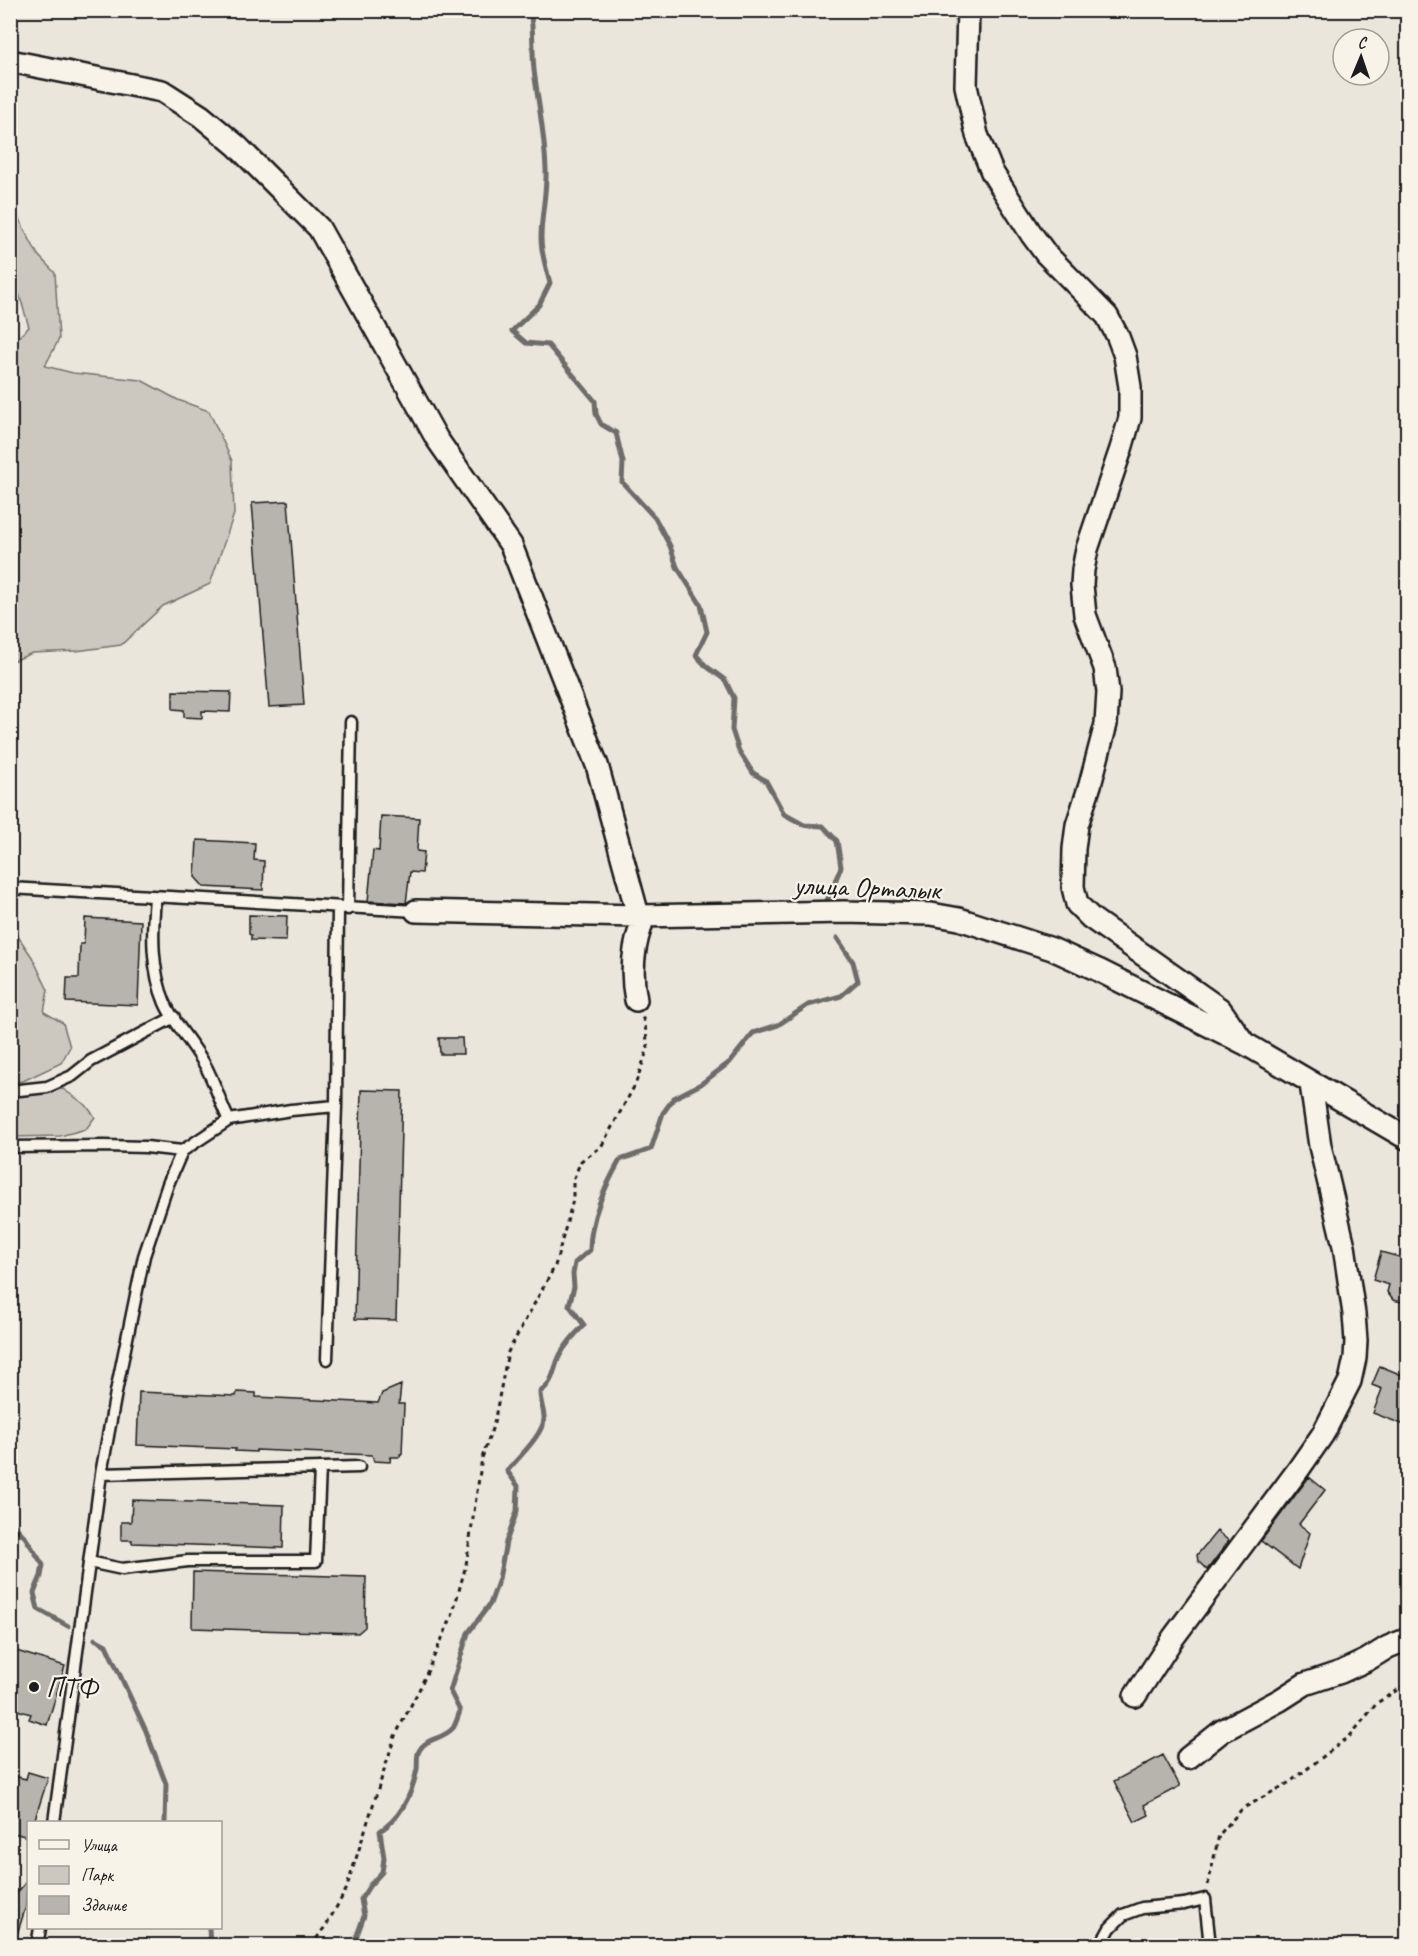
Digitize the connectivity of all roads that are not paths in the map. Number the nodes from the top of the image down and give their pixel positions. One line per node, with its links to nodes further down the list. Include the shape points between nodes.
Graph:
1 (968, 10): 11 (street, via 966,86 977,135 992,172 1046,255 1107,316 1119,337 1130,387 1130,418 1089,540 1083,570 1085,615 1105,668 1108,692 1106,724 1077,825 1073,887 1077,904 1220,1009)
2 (10, 61): 8 (street, via 162,91 237,146 319,228 437,439 511,545 597,765)
3 (351, 722): 6 (lane)
4 (10, 888): 5 (lane)
5 (154, 898): 6 (lane); 10 (lane, via 152,928 158,976 165,1003)
6 (343, 908): 7 (lane); 14 (lane)
7 (416, 911): 8 (street, улица Орталык)
8 (638, 916): 9 (street, via 641,926 632,983); 11 (street, улица Орталык, via 844,912 931,914 958,919 1052,949)
9 (636, 1000)
10 (174, 1017): 13 (lane, via 47,1088); 15 (lane, via 209,1073)
11 (1244, 1043): 12 (street, улица Орталык)
12 (1311, 1084): 16 (street, улица Орталык); 25 (street, via 1354,1314 1355,1358 1350,1381 1317,1443 1173,1638)
13 (10, 1091)
14 (336, 1106): 15 (lane); 19 (lane)
15 (229, 1120): 18 (lane)
16 (1407, 1139)
17 (10, 1147): 18 (lane)
18 (182, 1151): 22 (lane, via 144,1256)
19 (327, 1359)
20 (359, 1467): 21 (lane)
21 (320, 1468): 22 (lane); 23 (lane, via 316,1561 188,1561 122,1569)
22 (102, 1474): 23 (lane)
23 (89, 1563): 27 (lane)
24 (1407, 1639): 26 (street, via 1341,1672 1305,1684 1222,1731)
25 (1135, 1696)
26 (1188, 1758)
27 (54, 1821)
28 (40, 1929): 29 (lane)
29 (37, 1946)
30 (1100, 1946): 31 (lane, via 1123,1915 1142,1908 1205,1899)
31 (1210, 1946)

